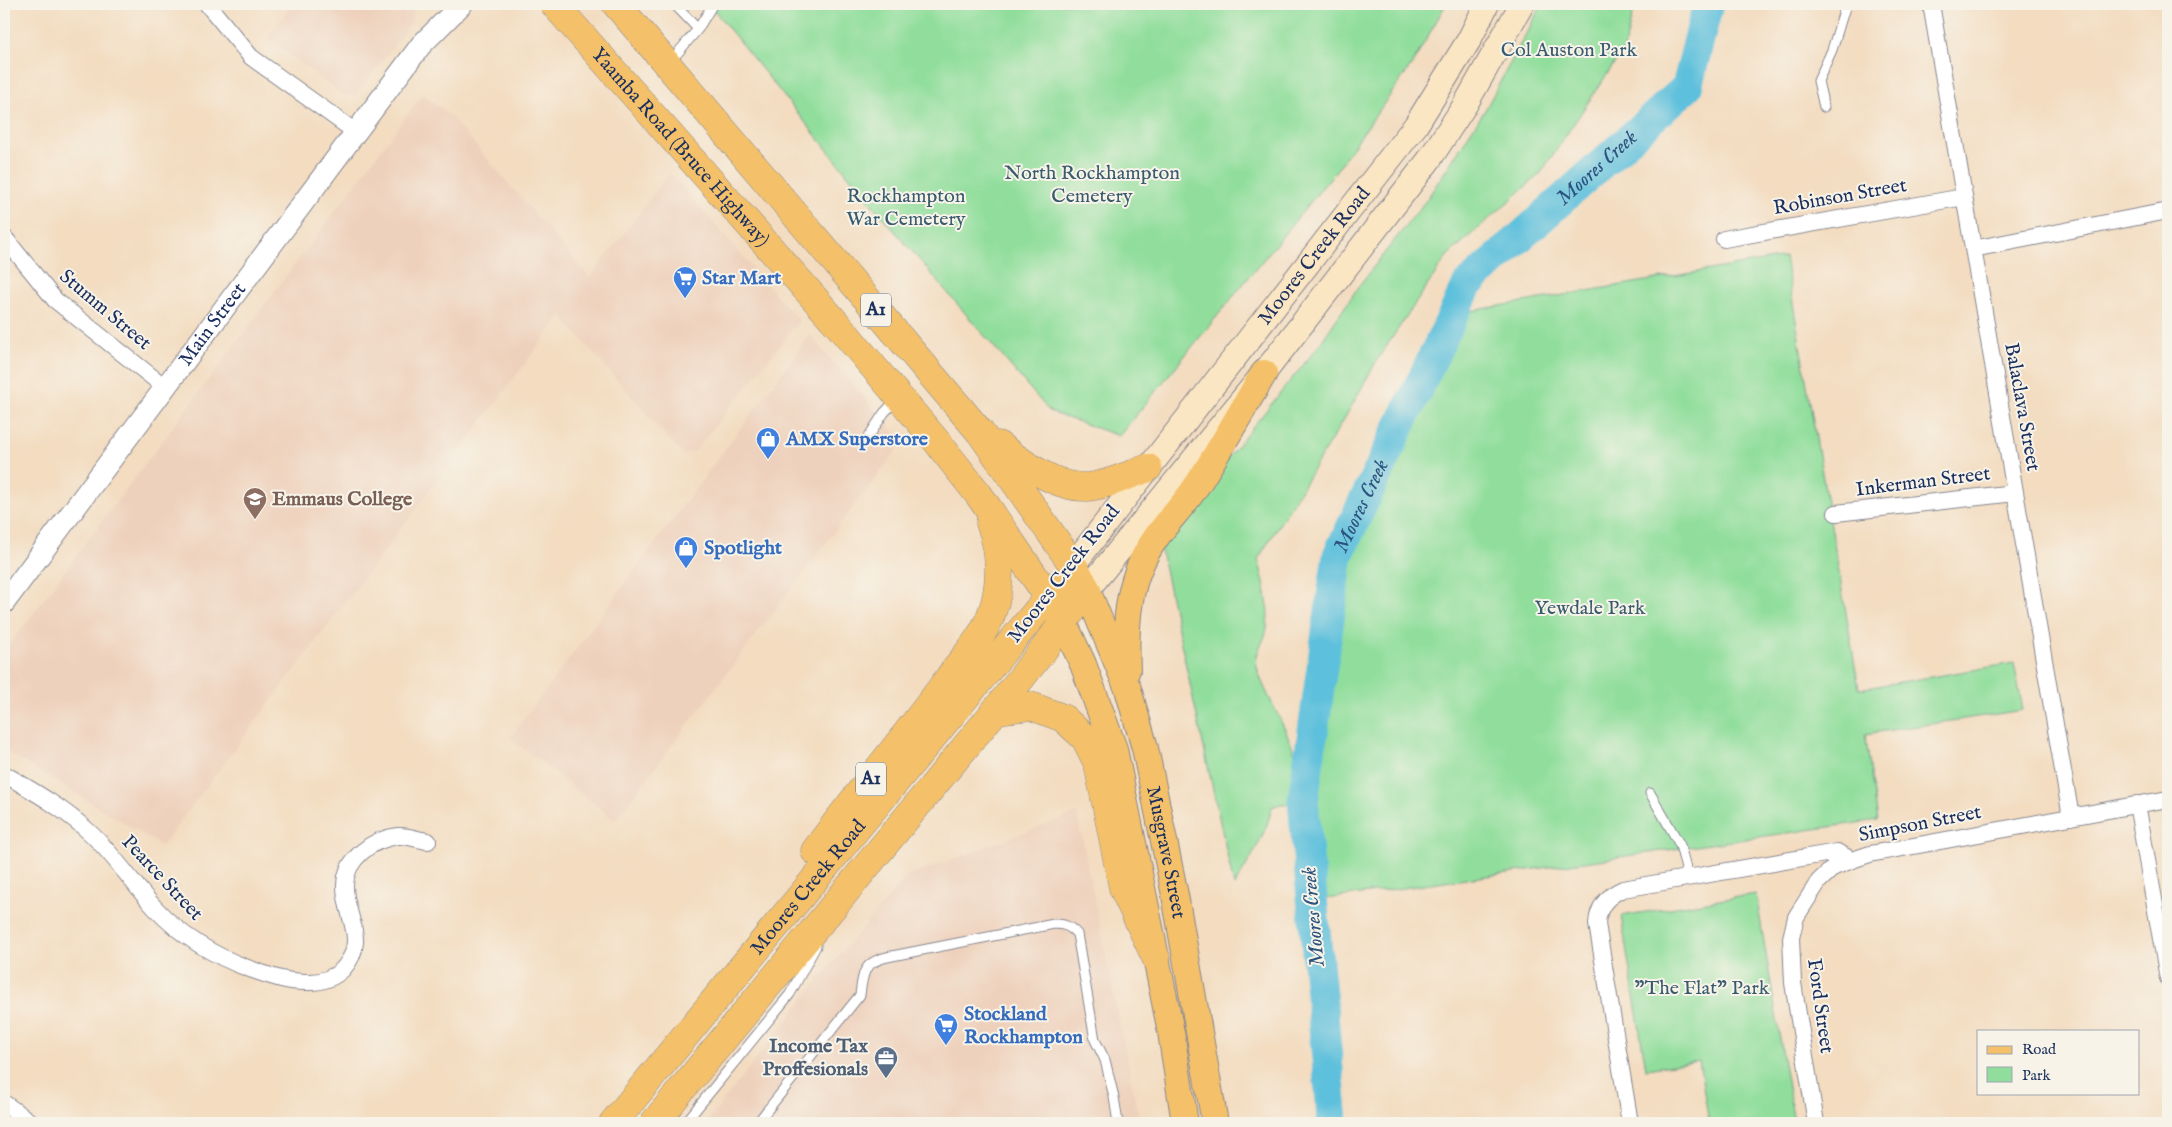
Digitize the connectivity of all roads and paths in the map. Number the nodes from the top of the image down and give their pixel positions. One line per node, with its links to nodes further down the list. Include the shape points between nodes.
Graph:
1 (208, 4): 16 (street, via 251,57)
2 (444, 4): 13 (street)
3 (462, 4): 13 (street)
4 (554, 4): 24 (highway, Yaamba Road (Bruce Highway) / A1)
5 (616, 4): 14 (highway, Yaamba Road (Bruce Highway) / A1)
6 (674, 4): 12 (lane)
7 (713, 4): 12 (lane)
8 (1487, 4): 27 (main road, Moores Creek Road, via 1469,40 1416,125)
9 (1522, 4): 22 (main road, Moores Creek Road, via 1465,105 1429,160)
10 (1846, 4): 15 (lane, via 1832,50 1818,81)
11 (1931, 4): 17 (street, Balaclava Street)
12 (698, 29): 14 (lane)
13 (421, 45): 16 (street, Main Street)
14 (668, 64): 25 (highway, Yaamba Road (Bruce Highway) / A1)
15 (1824, 107)
16 (357, 133): 23 (street, Main Street)
17 (1964, 197): 20 (street, Robinson Street); 21 (street, Balaclava Street)
18 (2168, 211): 21 (street)
19 (4, 237): 23 (street, Stumm Street, via 54,300)
20 (1724, 238)
21 (1973, 248): 28 (street, Balaclava Street)
22 (1264, 373): 32 (main road, Moores Creek Road); 36 (main road, via 1197,486 1142,559 1128,610)
23 (166, 388): 33 (street, Main Street)
24 (900, 396): 26 (lane); 29 (highway, Yaamba Road (Bruce Highway) / A1)
25 (980, 432): 27 (highway, via 1024,464 1071,486 1102,484); 31 (highway, Yaamba Road (Bruce Highway) / A1)
26 (867, 439)
27 (1148, 468): 31 (main road, Moores Creek Road)
28 (2015, 493): 30 (street, Inkerman Street); 42 (street, Balaclava Street)
29 (979, 495): 34 (highway, Yaamba Road (Bruce Highway) / A1); 49 (highway, A1, via 997,539 999,563 998,591 992,614 982,633 921,716 838,819)
30 (1836, 513)
31 (1073, 565): 32 (highway, Yaamba Road (Bruce Highway) / A1); 34 (highway, Moores Creek Road / A1)
32 (1087, 590): 35 (highway, Moores Creek Road / A1); 36 (main road, Musgrave Street)
33 (5, 597)
34 (1049, 598): 35 (highway, Yaamba Road (Bruce Highway) / A1); 49 (highway, Moores Creek Road / A1)
35 (1064, 623): 37 (highway, Moores Creek Road / A1); 47 (main road, Musgrave Street, via 1083,664 1114,749)
36 (1128, 688): 58 (main road, Musgrave Street, via 1156,798)
37 (996, 710): 46 (highway, Moores Creek Road / A1); 47 (highway, via 1031,706 1063,718 1085,738 1098,764 1123,888)
38 (4, 774): 43 (street, Pearce Street, via 54,804 89,832 155,908 189,938 221,957 282,980 315,982 330,979 350,960 356,946 355,930 345,887 348,870 358,854 374,844 400,836)
39 (1650, 793): 45 (lane, via 1680,845)
40 (2168, 799): 41 (street, Simpson Street)
41 (2137, 804): 42 (street, Simpson Street); 48 (street)
42 (2071, 817): 44 (street, Simpson Street)
43 (428, 841)
44 (1852, 860): 45 (street, Simpson Street, via 1837,852); 60 (street, Ford Street, via 1834,867 1819,881 1796,918 1791,938 1793,983)
45 (1688, 877): 59 (street, Simpson Street, via 1623,889 1612,894 1598,912 1597,924)
46 (842, 898): 53 (highway, Moores Creek Road / A1); 54 (lane, via 790,994)
47 (1156, 958): 57 (main road, Musgrave Street)
48 (2168, 978)
49 (678, 1044): 52 (highway, Moores Creek Road / A1)
50 (4, 1103): 51 (street)
51 (32, 1123)
52 (613, 1123)
53 (654, 1123)
54 (685, 1123)
55 (756, 1123): 56 (lane, via 860,995 862,975 871,962 1054,924 1064,924 1077,934 1095,1040 1105,1060)
56 (1118, 1123)
57 (1185, 1123)
58 (1215, 1123)
59 (1630, 1123)
60 (1816, 1123)

